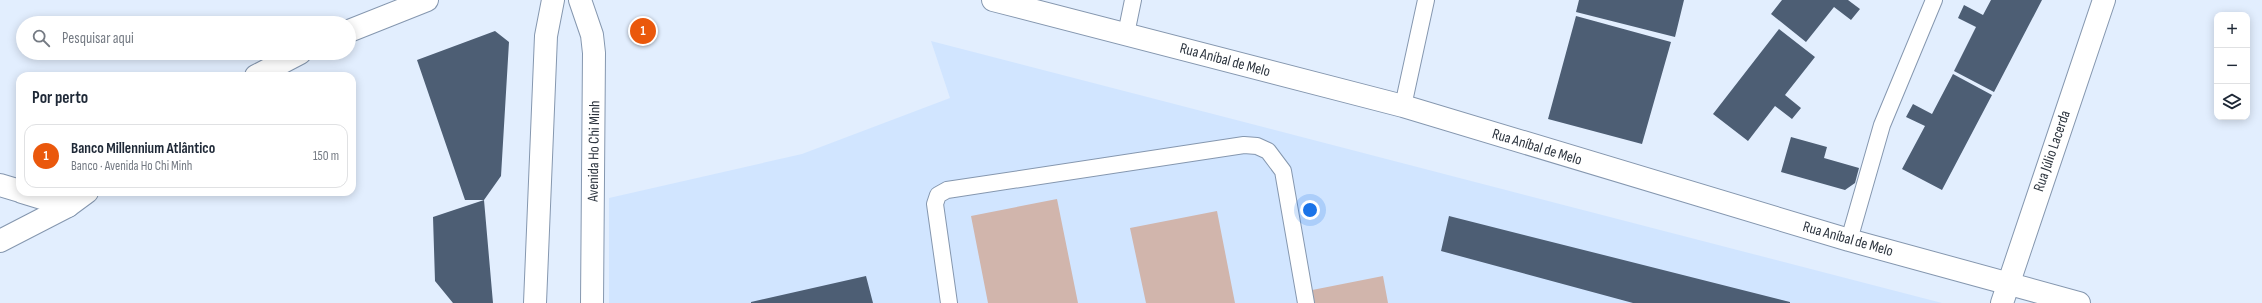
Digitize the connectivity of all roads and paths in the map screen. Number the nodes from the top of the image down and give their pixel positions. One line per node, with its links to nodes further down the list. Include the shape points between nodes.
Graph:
1 (427, 0): 9 (street)
2 (553, 0): 22 (street, via 546,36)
3 (580, 0): 23 (street, Avenida Ho Chi Minh, via 592,35 594,52)
4 (993, 0): 10 (street, Rua Aníbal de Melo)
5 (1133, 0): 10 (lane)
6 (1426, 0): 13 (lane)
7 (1934, 0): 19 (lane, via 1882,125)
8 (2104, 0): 21 (street, Rua Júlio Lacerda)
9 (356, 28)
10 (1126, 34): 13 (street, Rua Aníbal de Melo)
11 (287, 60): 12 (street)
12 (264, 72)
13 (1403, 106): 19 (street, Rua Aníbal de Melo)
14 (0, 185): 15 (street)
15 (16, 190)
16 (34, 196): 18 (street)
17 (82, 196): 18 (street)
18 (68, 206): 20 (street)
19 (1849, 240): 21 (street, Rua Aníbal de Melo)
20 (0, 241)
21 (2005, 294): 26 (street, Rua Aníbal de Melo)
22 (535, 303)
23 (592, 303)
24 (949, 303): 25 (lane, via 935,204 938,194 947,190 1244,145 1258,146 1268,151 1283,171)
25 (1306, 303)
26 (2079, 303)

